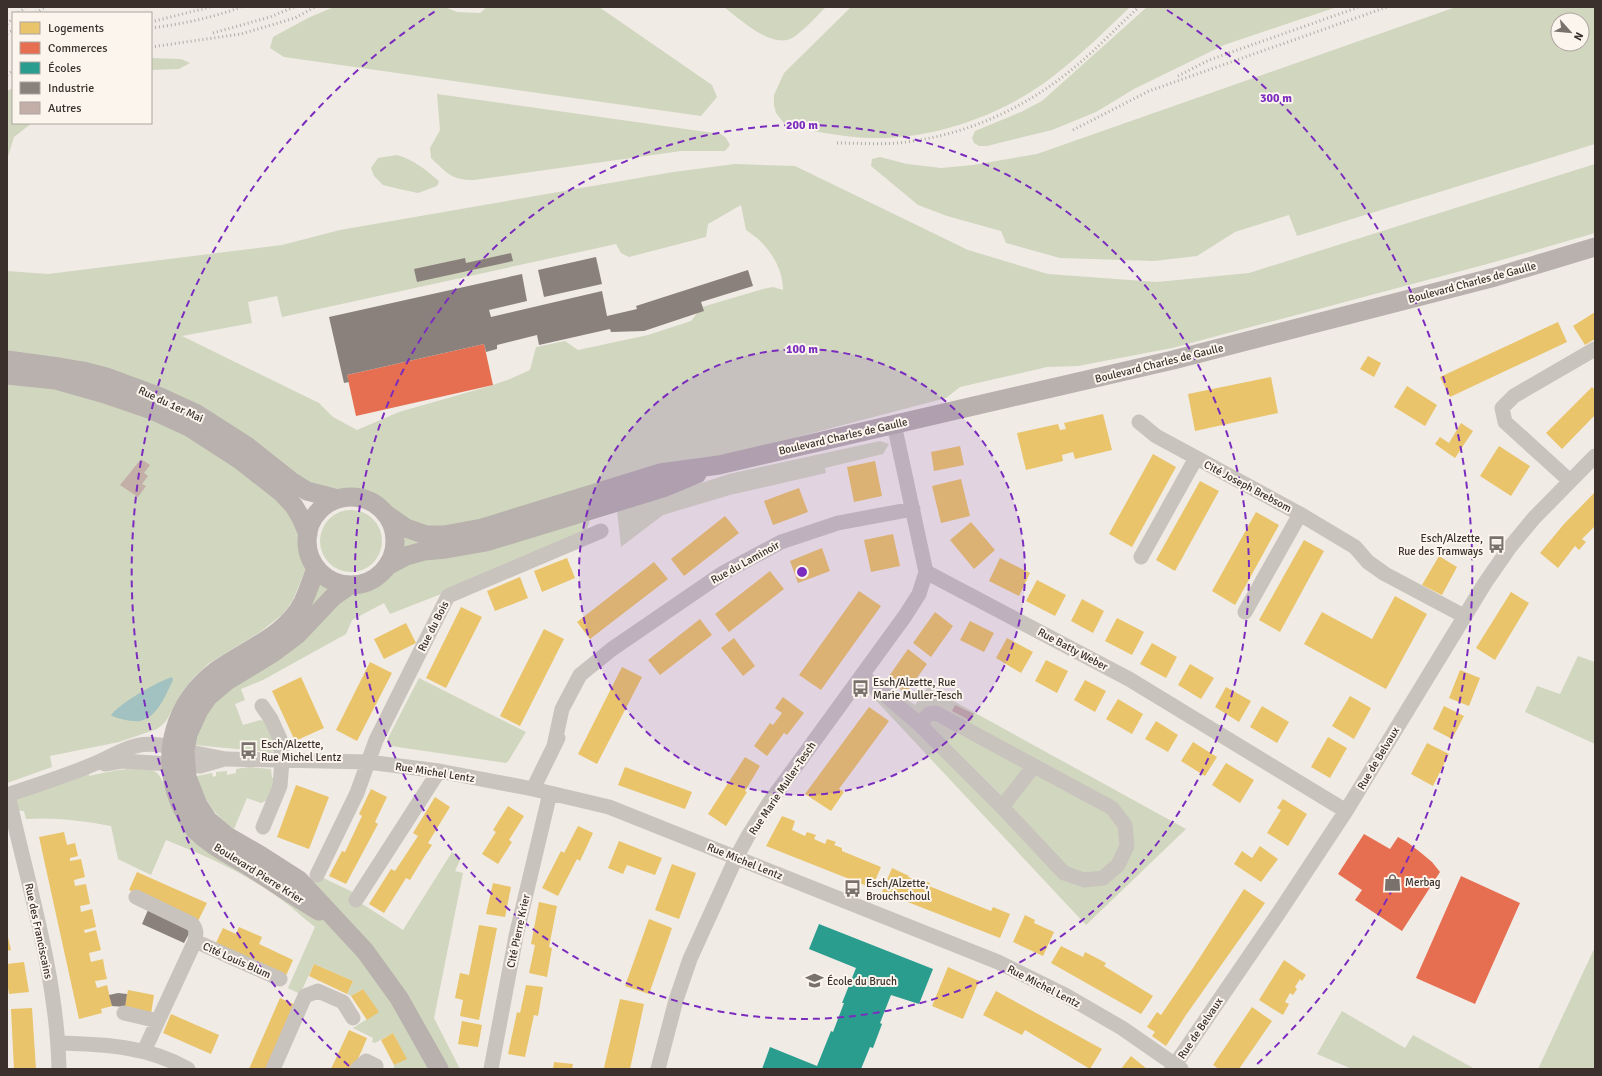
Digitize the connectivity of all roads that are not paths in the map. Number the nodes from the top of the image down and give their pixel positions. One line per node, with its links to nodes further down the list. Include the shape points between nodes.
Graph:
1 (1595, 247): 6 (main road, Boulevard Charles de Gaulle, via 1494,277 1173,360)
2 (1595, 349): 10 (street, via 1514,396 1502,408 1505,422)
3 (7, 360): 11 (main road, Rue du 1er Mai, via 83,371 160,397 197,414 247,446 291,482 307,491)
4 (7, 374): 16 (main road, Rue du 1er Mai, via 56,380 102,393 152,410 189,427 240,460 282,493 294,506)
5 (1139, 422): 8 (street, Cité Joseph Brebsom, via 1156,436)
6 (894, 424): 9 (main road, Boulevard Charles de Gaulle); 12 (street)
7 (1595, 456): 10 (street, Rue de Belvaux)
8 (1196, 458): 14 (street, Cité Joseph Brebsom); 17 (street, Cité Joseph Brebsom)
9 (719, 465): 13 (main road, Boulevard Charles de Gaulle, via 660,473 482,528 444,534 426,535 406,528); 18 (main road, Boulevard Charles de Gaulle, via 663,488 486,542 424,551 406,556)
10 (1570, 481): 23 (street, Rue de Belvaux, via 1510,547)
11 (338, 498): 13 (main road, via 357,497 370,501); 16 (main road, via 318,512 311,522)
12 (913, 509): 20 (street); 32 (street, Rue du Laminoir, via 838,523 781,542 723,573 612,649 597,661)
13 (386, 514): 18 (main road, via 395,540 393,554)
14 (1300, 514): 22 (street, Cité Joseph Brebsom); 23 (street, Cité Joseph Brebsom, via 1355,547 1368,562 1385,574)
15 (601, 531): 29 (street, Rue du Bois, via 448,596 376,740)
16 (308, 534): 19 (main road, via 307,546)
17 (1141, 557)
18 (387, 566): 21 (main road, via 377,576 364,583)
19 (316, 568): 21 (main road, via 337,583); 27 (main road, Boulevard Pierre Krier, via 302,603 288,623 266,641 217,671 201,684 181,714 175,729)
20 (926, 572): 24 (street, Rue Marie Muller-Tesch, via 919,594); 36 (street, Rue Batty Weber, via 1129,679)
21 (350, 585): 27 (main road, Boulevard Pierre Krier, via 333,597 297,634 273,653 227,681 208,697)
22 (1245, 612)
23 (1464, 616): 36 (street, Rue de Belvaux)
24 (862, 675): 26 (street); 38 (street, Rue Marie Muller-Tesch, via 769,803)
25 (262, 706): 28 (street, via 272,719 280,739)
26 (919, 724): 30 (street, via 930,714 936,713); 35 (street)
27 (178, 757): 28 (street, Rue Michel Lentz, via 200,766 226,759); 34 (street, Rue Michel Lentz, via 147,743); 55 (main road, Boulevard Pierre Krier, via 196,801 208,820 227,836 300,880 365,951 399,998)
28 (282, 761): 29 (street, Rue Michel Lentz); 37 (street, via 280,786)
29 (368, 762): 31 (street, Rue Michel Lentz); 39 (street, via 357,793)
30 (1034, 766): 35 (street); 35 (street, via 1112,808 1125,825 1127,846 1118,865 1103,878 1084,880 1064,873)
31 (439, 771): 32 (street, Rue Michel Lentz); 41 (street)
32 (533, 789): 33 (street, Rue Michel Lentz)
33 (550, 793): 38 (street, Rue Michel Lentz, via 609,807); 56 (street, Cité Pierre Krier, via 516,936)
34 (8, 795): 47 (street, Rue des Franciscains, via 49,971)
35 (1002, 807)
36 (1346, 811): 50 (street, Rue de Belvaux)
37 (264, 827)
38 (736, 858): 50 (street, Rue Michel Lentz, via 998,962 1065,995 1122,1028); 57 (street, Rue Marie Muller-Tesch, via 690,958)
39 (317, 875)
40 (136, 897): 42 (street, Cité Louis Blum, via 192,924 195,929)
41 (356, 900)
42 (195, 941): 43 (street, Cité Louis Blum); 46 (street, Cité Louis Blum)
43 (280, 979)
44 (124, 1013): 46 (street)
45 (353, 1018): 53 (street, via 343,1002 318,991 305,996)
46 (158, 1021): 48 (street, Cité Louis Blum)
47 (58, 1043): 48 (street, via 105,1044); 51 (street, Rue des Franciscains)
48 (144, 1051): 52 (street)
49 (376, 1066): 54 (street, via 366,1061)
50 (1176, 1067)
51 (59, 1069)
52 (188, 1069)
53 (273, 1069)
54 (357, 1069)
55 (439, 1069)
56 (491, 1069)
57 (658, 1069)

